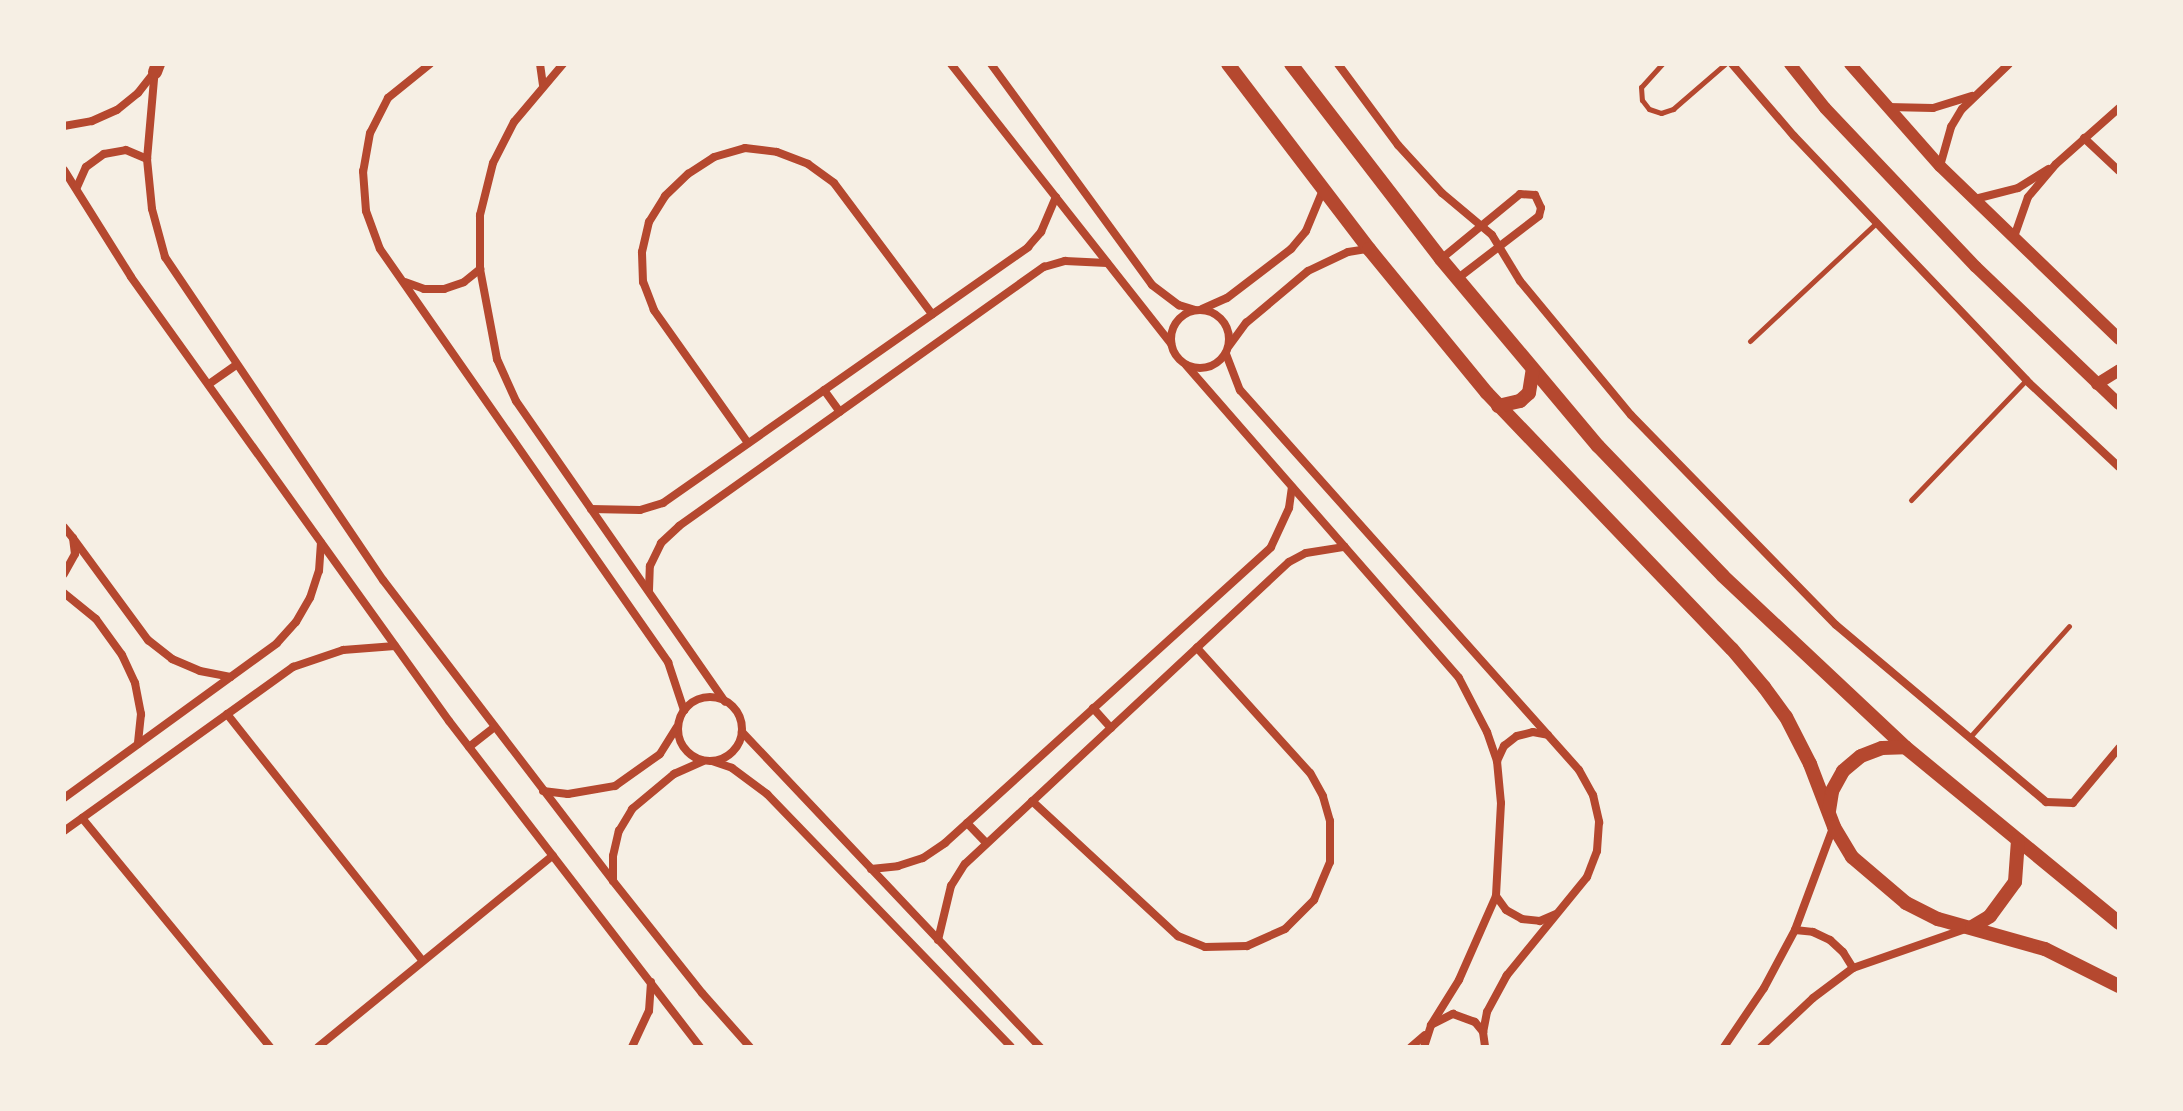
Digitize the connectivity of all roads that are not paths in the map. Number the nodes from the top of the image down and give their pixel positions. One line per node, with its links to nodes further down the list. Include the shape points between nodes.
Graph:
1 (430, 64): 40 (street, via 388,98 370,133 363,171 366,211 380,249)
2 (540, 64): 16 (street)
3 (563, 64): 16 (street)
4 (951, 64): 29 (street)
5 (991, 64): 41 (street, via 1152,285 1179,305)
6 (1228, 64): 28 (main road)
7 (1291, 64): 36 (main road)
8 (1338, 64): 32 (street, via 1398,145 1442,193)
9 (1662, 64): 10 (lane, via 1641,87 1642,100 1661,113 1673,109)
10 (1725, 64)
11 (1732, 64): 31 (street)
12 (1790, 64): 53 (street, via 1900,189)
13 (1850, 64): 18 (street)
14 (2009, 64): 17 (street)
15 (156, 67): 20 (street, via 138,93 117,110); 22 (street)
16 (543, 85): 38 (street, via 514,122 493,163 480,215)
17 (1976, 94): 18 (street, via 1933,108); 24 (street, via 1951,127)
18 (1887, 107): 24 (street)
19 (2119, 108): 21 (street)
20 (64, 126)
21 (2084, 138): 23 (street); 26 (street)
22 (147, 159): 27 (street, via 126,150 104,154 86,167); 48 (street, via 152,209 165,257)
23 (2056, 164): 30 (street, via 2018,188); 33 (street, via 2028,197)
24 (1940, 166): 30 (street)
25 (64, 170): 27 (street)
26 (2119, 171)
27 (77, 187): 52 (street, via 131,277)
28 (1323, 190): 35 (main road); 41 (street, via 1306,231 1291,249 1227,298)
29 (1056, 197): 37 (street); 42 (street, via 1041,232 1028,247)
30 (1975, 199): 33 (street)
31 (1877, 222): 44 (lane); 51 (street)
32 (1483, 224): 34 (street); 34 (street, via 1520,194 1535,195 1540,201 1539,216); 36 (street)
33 (2014, 237): 43 (street)
34 (1499, 247): 39 (street); 82 (street, via 1520,281 1631,415 1836,625)
35 (1369, 249): 46 (street, via 1348,252 1308,271 1246,323); 56 (main road)
36 (1441, 259): 39 (main road)
37 (1107, 263): 45 (street); 57 (street, via 1065,261 1044,267)
38 (480, 269): 40 (street, via 444,289); 62 (street, via 497,359 516,401)
39 (1457, 279): 49 (main road)
40 (405, 282): 75 (street, via 668,662)
41 (1198, 310): 45 (street, via 1176,322); 46 (street, via 1224,322)
42 (932, 314): 54 (street); 58 (street, via 834,183 808,164 745,148 714,157 688,174 649,222 643,282 654,310)
43 (2119, 339)
44 (1750, 341)
45 (1171, 344): 47 (street)
46 (1227, 350): 47 (street, via 1208,367); 81 (street, via 1240,390)
47 (1186, 365): 60 (street)
48 (235, 366): 52 (street); 78 (street)
49 (1533, 369): 56 (main road, via 1529,393 1509,406); 85 (main road, via 1598,446 1723,576)
50 (2119, 370): 53 (street)
51 (2026, 380): 59 (street); 61 (lane)
52 (209, 384): 64 (street)
53 (2097, 384): 55 (street)
54 (824, 390): 57 (street); 58 (street)
55 (2119, 404)
56 (1498, 406): 93 (main road, via 1764,687 1796,736)
57 (840, 412): 67 (street, via 679,526 661,543 650,566)
58 (748, 443): 62 (street, via 663,503 640,510)
59 (2119, 467)
60 (1292, 487): 65 (street); 74 (street, via 1289,508 1271,547)
61 (1911, 500)
62 (591, 509): 67 (street)
63 (67, 530): 66 (street, via 75,554); 72 (street, via 148,640 186,665)
64 (322, 543): 70 (street); 72 (street, via 319,571 296,622)
65 (1345, 547): 71 (street, via 1306,553 1289,562); 88 (street, via 1459,678)
66 (64, 574)
67 (649, 591): 73 (street)
68 (64, 593): 83 (street, via 96,619 122,655 141,714)
69 (2069, 626): 82 (lane)
70 (395, 646): 76 (street, via 317,657 293,667); 84 (street)
71 (1197, 648): 79 (street); 91 (street, via 1310,773 1323,796 1330,821 1330,862 1314,900 1285,929 1247,946 1205,947 1178,936)
72 (230, 677): 83 (street)
73 (725, 702): 75 (street, via 703,698); 80 (street, via 738,715)
74 (1093, 708): 79 (street); 94 (street)
75 (684, 710): 77 (street)
76 (227, 714): 92 (street); 107 (street)
77 (678, 727): 87 (street, via 684,748); 89 (street, via 660,754 615,786 592,793)
78 (493, 728): 84 (street); 89 (street)
79 (1111, 728): 91 (street)
80 (742, 732): 87 (street, via 732,752); 99 (street)
81 (1549, 736): 88 (street, via 1517,736); 102 (street, via 1579,770 1593,795 1599,822 1597,851 1587,877)
82 (1969, 738): 86 (street, via 2055,805 2073,803)
83 (138, 745): 90 (street)
84 (469, 747): 98 (street)
85 (1905, 747): 93 (main road, via 1861,756 1843,771 1832,791); 96 (main road)
86 (2119, 748)
87 (707, 761): 100 (street, via 674,774 632,809 616,843); 121 (street, via 732,768 767,794)
88 (1497, 761): 101 (street, via 1501,849)
89 (543, 791): 100 (street)
90 (64, 798)
91 (1032, 801): 97 (street)
92 (82, 818): 95 (street); 116 (street)
93 (1831, 820): 104 (main road, via 1852,857 1906,903 1938,919); 105 (street)
94 (967, 823): 97 (street); 99 (street, via 923,858)
95 (64, 831)
96 (2018, 840): 103 (main road); 104 (main road, via 2015,882 1997,908)
97 (986, 843): 106 (street, via 951,886)
98 (553, 855): 107 (street); 109 (street)
99 (871, 869): 106 (street)
100 (613, 881): 120 (street)
101 (1496, 896): 102 (street, via 1522,919 1540,921); 111 (street, via 1459,980)
102 (1557, 914): 112 (street, via 1496,993)
103 (2119, 922)
104 (1972, 927): 108 (street); 110 (main road, via 2045,949)
105 (1795, 930): 108 (street, via 1830,940); 114 (street)
106 (938, 940): 122 (street)
107 (423, 961): 117 (street)
108 (1853, 968): 126 (street)
109 (651, 981): 118 (street, via 649,1011); 119 (street)
110 (2119, 986)
111 (1431, 1025): 112 (street, via 1441,1017 1465,1016); 113 (street)
112 (1483, 1032): 115 (street)
113 (1425, 1034): 123 (street); 124 (street)
114 (1726, 1045): 125 (street)
115 (1486, 1046)
116 (270, 1047)
117 (318, 1047)
118 (632, 1047)
119 (700, 1047)
120 (750, 1047)
121 (1011, 1047)
122 (1040, 1047)
123 (1411, 1047)
124 (1424, 1047)
125 (1714, 1047)
126 (1761, 1047)

